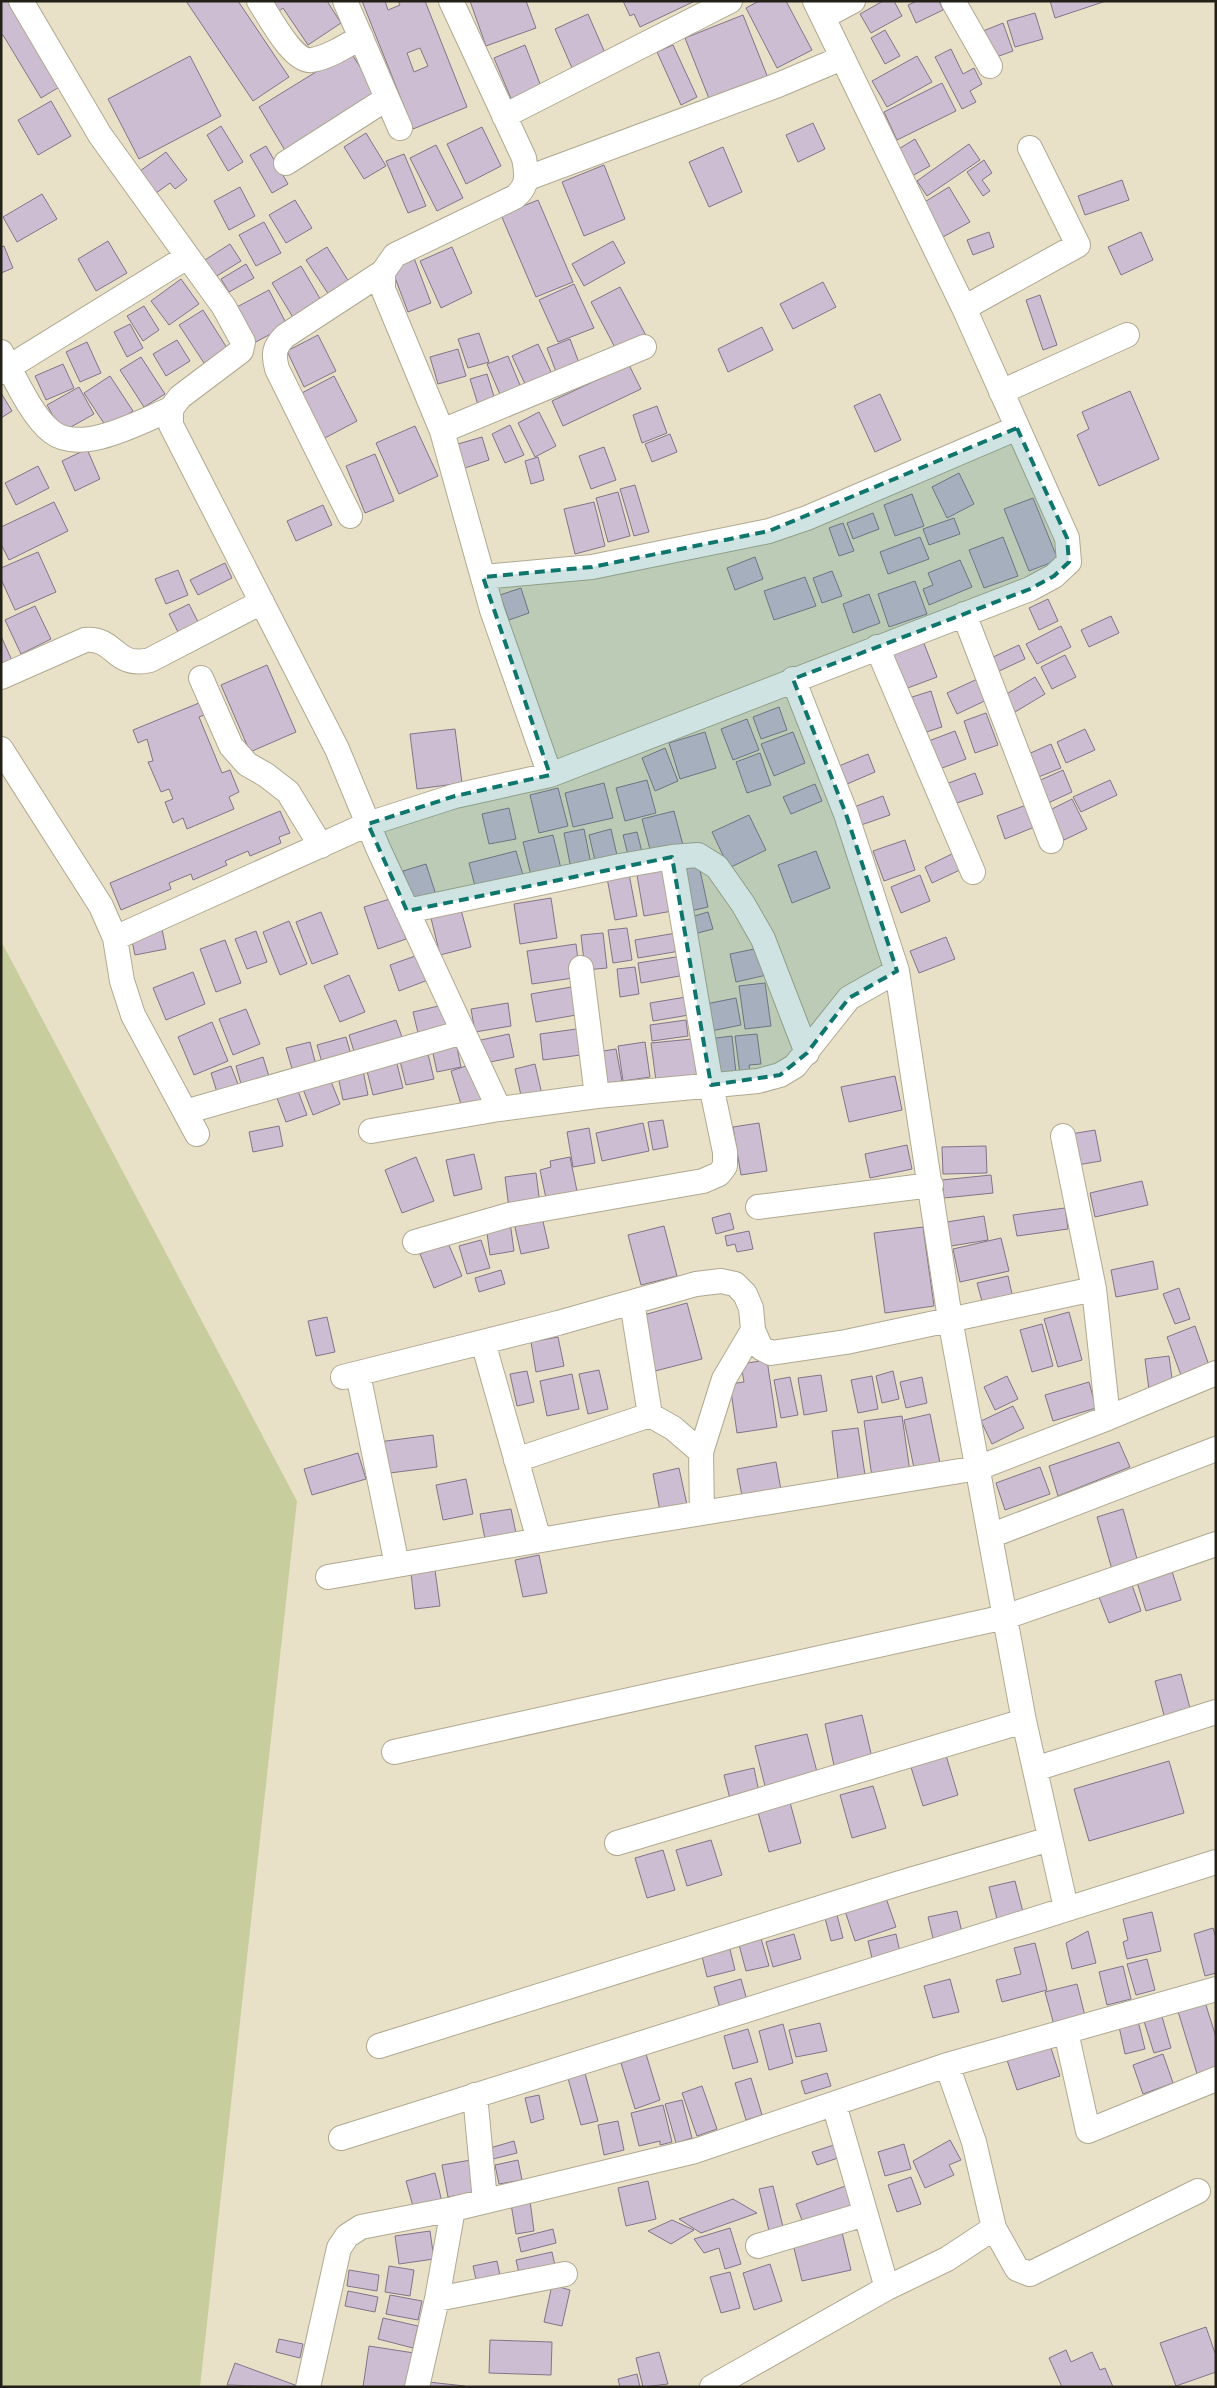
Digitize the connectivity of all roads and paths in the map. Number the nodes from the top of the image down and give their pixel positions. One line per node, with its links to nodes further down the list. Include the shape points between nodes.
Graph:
1 (21, 1): 18 (street, via 100,136)
2 (259, 1): 9 (street, via 301,58 310,60 329,55)
3 (345, 1): 9 (street)
4 (451, 1): 13 (street)
5 (730, 1): 13 (street)
6 (853, 1): 8 (street)
7 (953, 1): 11 (street)
8 (819, 9): 10 (street)
9 (361, 37): 12 (street)
10 (842, 58): 17 (street); 20 (street)
11 (990, 66)
12 (386, 99): 14 (street); 16 (street)
13 (504, 116): 17 (street, via 524,158)
14 (400, 128)
15 (1030, 148): 20 (street, via 1078,244)
16 (286, 163)
17 (528, 178): 19 (street, via 523,190 515,197 395,255)
18 (187, 257): 23 (street); 25 (street, via 224,308 243,342 241,351 180,397)
19 (383, 272): 27 (street, via 383,289); 28 (street, via 285,336 273,355)
20 (964, 308): 24 (street)
21 (1127, 336): 24 (street)
22 (644, 347): 27 (street)
23 (4, 364): 25 (street, via 38,417 53,433 70,440 96,438)
24 (1001, 392): 26 (street)
25 (171, 409): 30 (street, via 171,425)
26 (1017, 428): 29 (street, via 770,532 592,567); 31 (street, via 1067,538 1069,562 1054,576 1030,589)
27 (442, 431): 29 (street)
28 (350, 516)
29 (483, 577): 37 (street)
30 (262, 602): 33 (street, via 150,660 129,661 106,643 96,639 85,640); 38 (street, via 337,749)
31 (964, 614): 32 (street); 39 (street)
32 (877, 647): 35 (street); 42 (street)
33 (1, 677)
34 (201, 678): 40 (street, via 230,746 247,764 288,792)
35 (793, 679): 37 (street); 46 (street, via 849,822)
36 (1, 749): 44 (street, via 101,906)
37 (550, 775): 38 (street, via 455,796)
38 (368, 824): 40 (street); 43 (street)
39 (1052, 841)
40 (321, 846): 44 (street)
41 (672, 857): 43 (street); 48 (street, via 698,856 717,867 743,904 764,939); 49 (street)
42 (972, 872)
43 (407, 911): 47 (street)
44 (115, 938): 52 (street, via 122,981 133,1015)
45 (581, 968): 50 (street)
46 (898, 971): 48 (street, via 849,998); 56 (street)
47 (463, 1032): 51 (street); 52 (street)
48 (807, 1053): 49 (street, via 780,1075 758,1081)
49 (711, 1085): 50 (street); 58 (street, via 725,1152 725,1166 718,1174 703,1180 509,1215)
50 (597, 1096): 51 (street)
51 (499, 1109): 53 (street)
52 (185, 1112): 54 (street)
53 (372, 1131)
54 (197, 1134)
55 (1064, 1136): 59 (street)
56 (931, 1185): 57 (street); 61 (street)
57 (758, 1207)
58 (415, 1242)
59 (1094, 1289): 61 (street); 66 (street)
60 (632, 1302): 62 (street, via 696,1284 721,1281 735,1284 745,1294 751,1308); 63 (street); 65 (street)
61 (950, 1319): 62 (street, via 846,1342 771,1353 760,1348); 70 (street)
62 (753, 1330): 68 (street, via 724,1379)
63 (483, 1342): 69 (street); 75 (street, via 351,1376)
64 (1216, 1373): 66 (street)
65 (650, 1415): 68 (street, via 673,1428); 69 (street)
66 (1108, 1418): 70 (street)
67 (1216, 1449): 72 (street)
68 (701, 1452): 71 (street)
69 (516, 1460): 73 (street)
70 (978, 1468): 71 (street); 72 (street)
71 (702, 1513): 73 (street)
72 (990, 1536): 77 (street)
73 (539, 1540): 75 (street)
74 (1216, 1544): 77 (street)
75 (398, 1565): 76 (street)
76 (328, 1577)
77 (1005, 1617): 79 (street); 80 (street)
78 (1216, 1712): 81 (street)
79 (1024, 1721): 81 (street); 83 (street)
80 (394, 1752)
81 (1035, 1769): 82 (street)
82 (1050, 1839): 85 (street); 88 (street)
83 (617, 1843)
84 (1216, 1862): 85 (street)
85 (1066, 1908): 91 (street)
86 (1216, 1989): 87 (street)
87 (1066, 2032): 89 (street); 90 (street, via 1088,2131)
88 (379, 2046)
89 (948, 2065): 92 (street); 98 (street, via 974,2142)
90 (1216, 2079)
91 (475, 2095): 93 (street); 95 (street)
92 (834, 2104): 95 (street, via 695,2151); 97 (street)
93 (341, 2138)
94 (1198, 2191): 98 (street, via 1030,2274 1017,2268)
95 (485, 2201): 96 (street)
96 (454, 2209): 102 (street); 104 (street, via 368,2226 347,2236 339,2248)
97 (865, 2214): 99 (street); 101 (street)
98 (994, 2228): 101 (street, via 947,2259)
99 (758, 2246)
100 (566, 2274): 102 (street)
101 (887, 2288): 103 (street)
102 (437, 2298): 105 (street)
103 (717, 2386)
104 (308, 2387)
105 (417, 2387)

